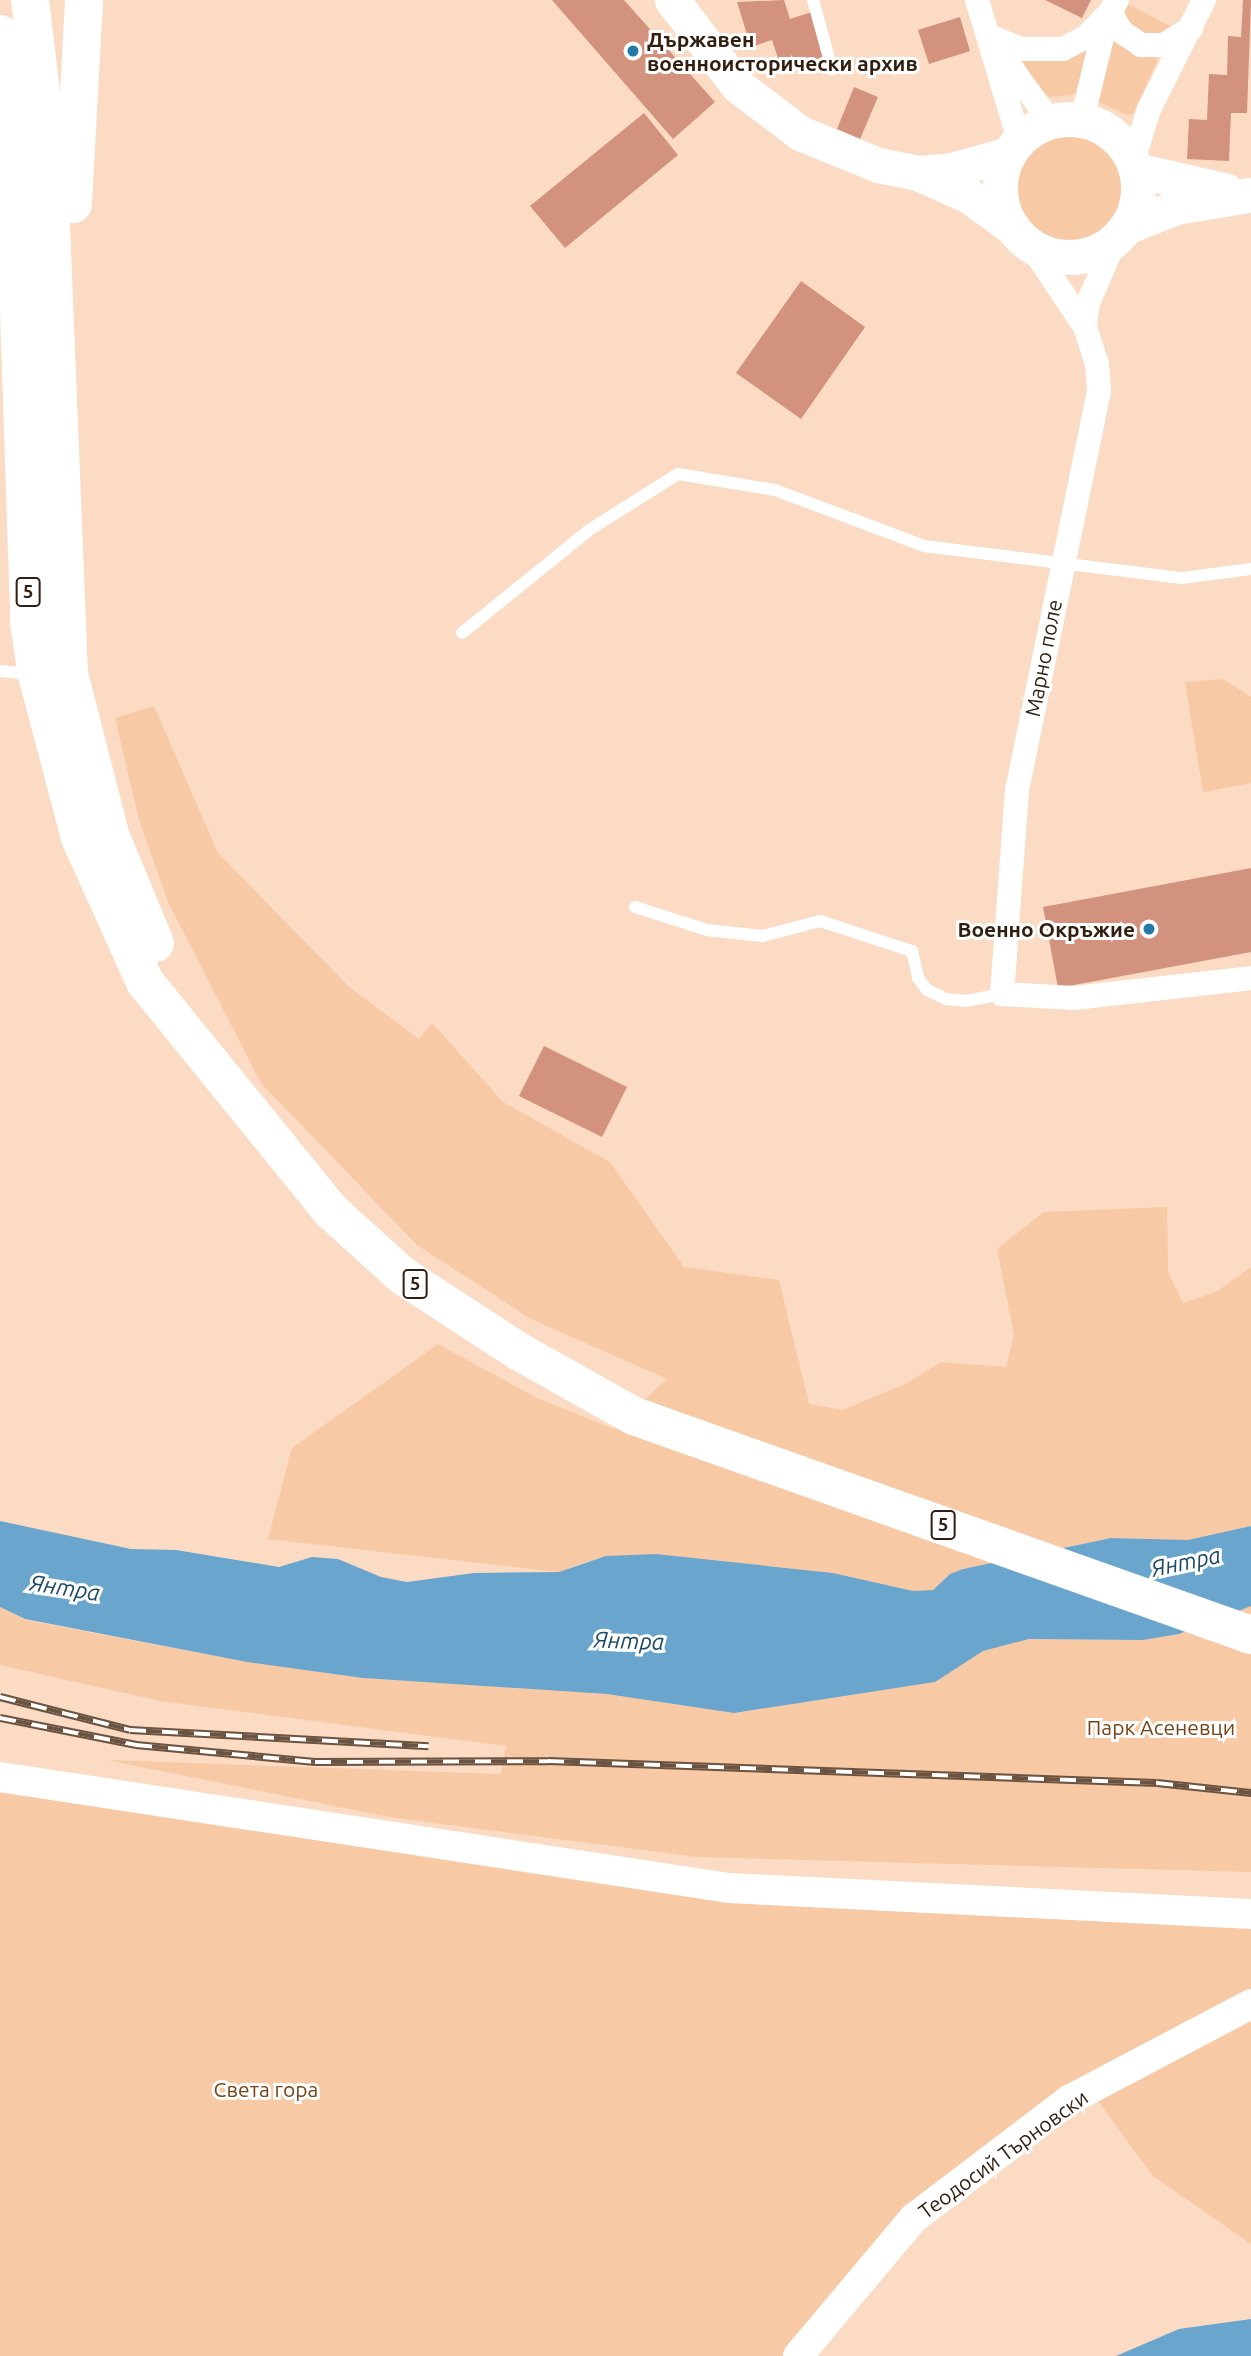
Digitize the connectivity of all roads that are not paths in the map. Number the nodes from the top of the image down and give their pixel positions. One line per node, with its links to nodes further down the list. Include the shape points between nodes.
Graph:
1 (30, 0): 22 (main road, 5, via 48,151)
2 (65, 0): 15 (main road)
3 (84, 0): 15 (main road)
4 (672, 0): 17 (main road, via 738,86 770,113 841,152)
5 (813, 0): 12 (lane)
6 (977, 0): 11 (street)
7 (1204, 0): 9 (street)
8 (1114, 6): 9 (street, via 1122,32 1141,46 1164,45); 11 (street, via 1087,37 1063,49 1022,50); 13 (street)
9 (1191, 28): 16 (street, via 1149,108)
10 (0, 34): 26 (main road, 5, via 15,190)
11 (989, 36): 13 (street); 14 (street)
12 (832, 69)
13 (1066, 120): 14 (main road); 16 (main road, via 1112,134)
14 (1014, 147): 17 (main road, via 951,170); 20 (main road, via 1000,191)
15 (74, 159): 22 (main road, via 71,258)
16 (1134, 165): 18 (main road); 19 (main road, via 1137,200)
17 (918, 173): 20 (main road, via 969,196)
18 (1249, 195): 19 (main road, via 1176,207)
19 (1121, 233): 20 (main road, via 1101,251 1070,258); 21 (street, Марно поле, via 1088,303)
20 (1021, 236): 21 (street, Марно поле)
21 (1086, 327): 24 (street, Марно поле, via 1097,363 1099,391)
22 (54, 384): 32 (main road, 5, via 69,674 104,810 160,955)
23 (0, 447): 26 (main road)
24 (1062, 564): 25 (lane, via 1182,578); 27 (lane, via 924,546 775,490 678,474 589,530); 31 (street, Марно поле, via 1017,790)
25 (1251, 569)
26 (29, 623): 28 (main road, 5)
27 (462, 633)
28 (18, 673): 32 (main road, 5, via 80,838 145,982)
29 (635, 907): 31 (lane, via 707,930 763,936 820,921 912,951 918,978 927,990 946,999 966,1001)
30 (1251, 978): 31 (street, via 1074,998)
31 (1002, 994)
32 (239, 1099): 33 (main road, 5, via 331,1211 403,1276 518,1351 634,1416)
33 (1251, 1635)
34 (0, 1777): 35 (street, via 729,1888)
35 (1251, 1914)
36 (1251, 2004): 37 (street, Теодосий Търновски, via 1069,2100 914,2218)
37 (798, 2356)

